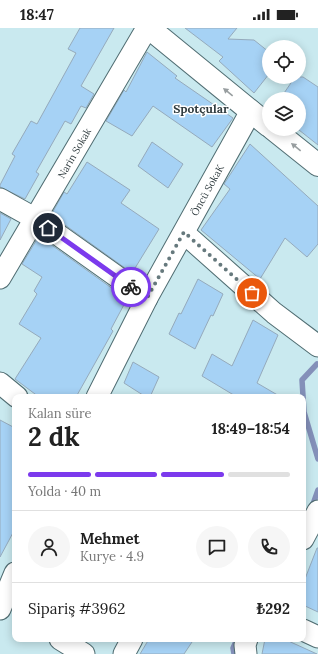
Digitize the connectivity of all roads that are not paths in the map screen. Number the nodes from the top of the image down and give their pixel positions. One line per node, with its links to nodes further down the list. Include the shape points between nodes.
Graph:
1 (148, 28): 2 (main road, one-way to 1); 7 (street, Narin Sokak)
2 (250, 111): 3 (main road); 8 (street, Öncü SokaK)
3 (262, 120)
4 (282, 136): 5 (main road, one-way to 4)
5 (318, 165)
6 (0, 199): 7 (street)
7 (36, 219): 9 (street, Narin Sokak); 10 (street)
8 (184, 232): 10 (street, Öncü SokaK); 11 (street, via 274,313)
9 (0, 278)
10 (147, 298): 14 (street, Öncü SokaK)
11 (318, 346)
12 (0, 383): 13 (street)
13 (13, 394)
14 (99, 394)
15 (318, 511): 16 (street)
16 (306, 532)
17 (9, 574): 18 (street)
18 (6, 607)
19 (306, 631): 20 (street)
20 (318, 637)
21 (65, 642): 24 (street)
22 (130, 642): 25 (street)
23 (246, 642): 26 (street)
24 (84, 654)
25 (124, 654)
26 (246, 654)

